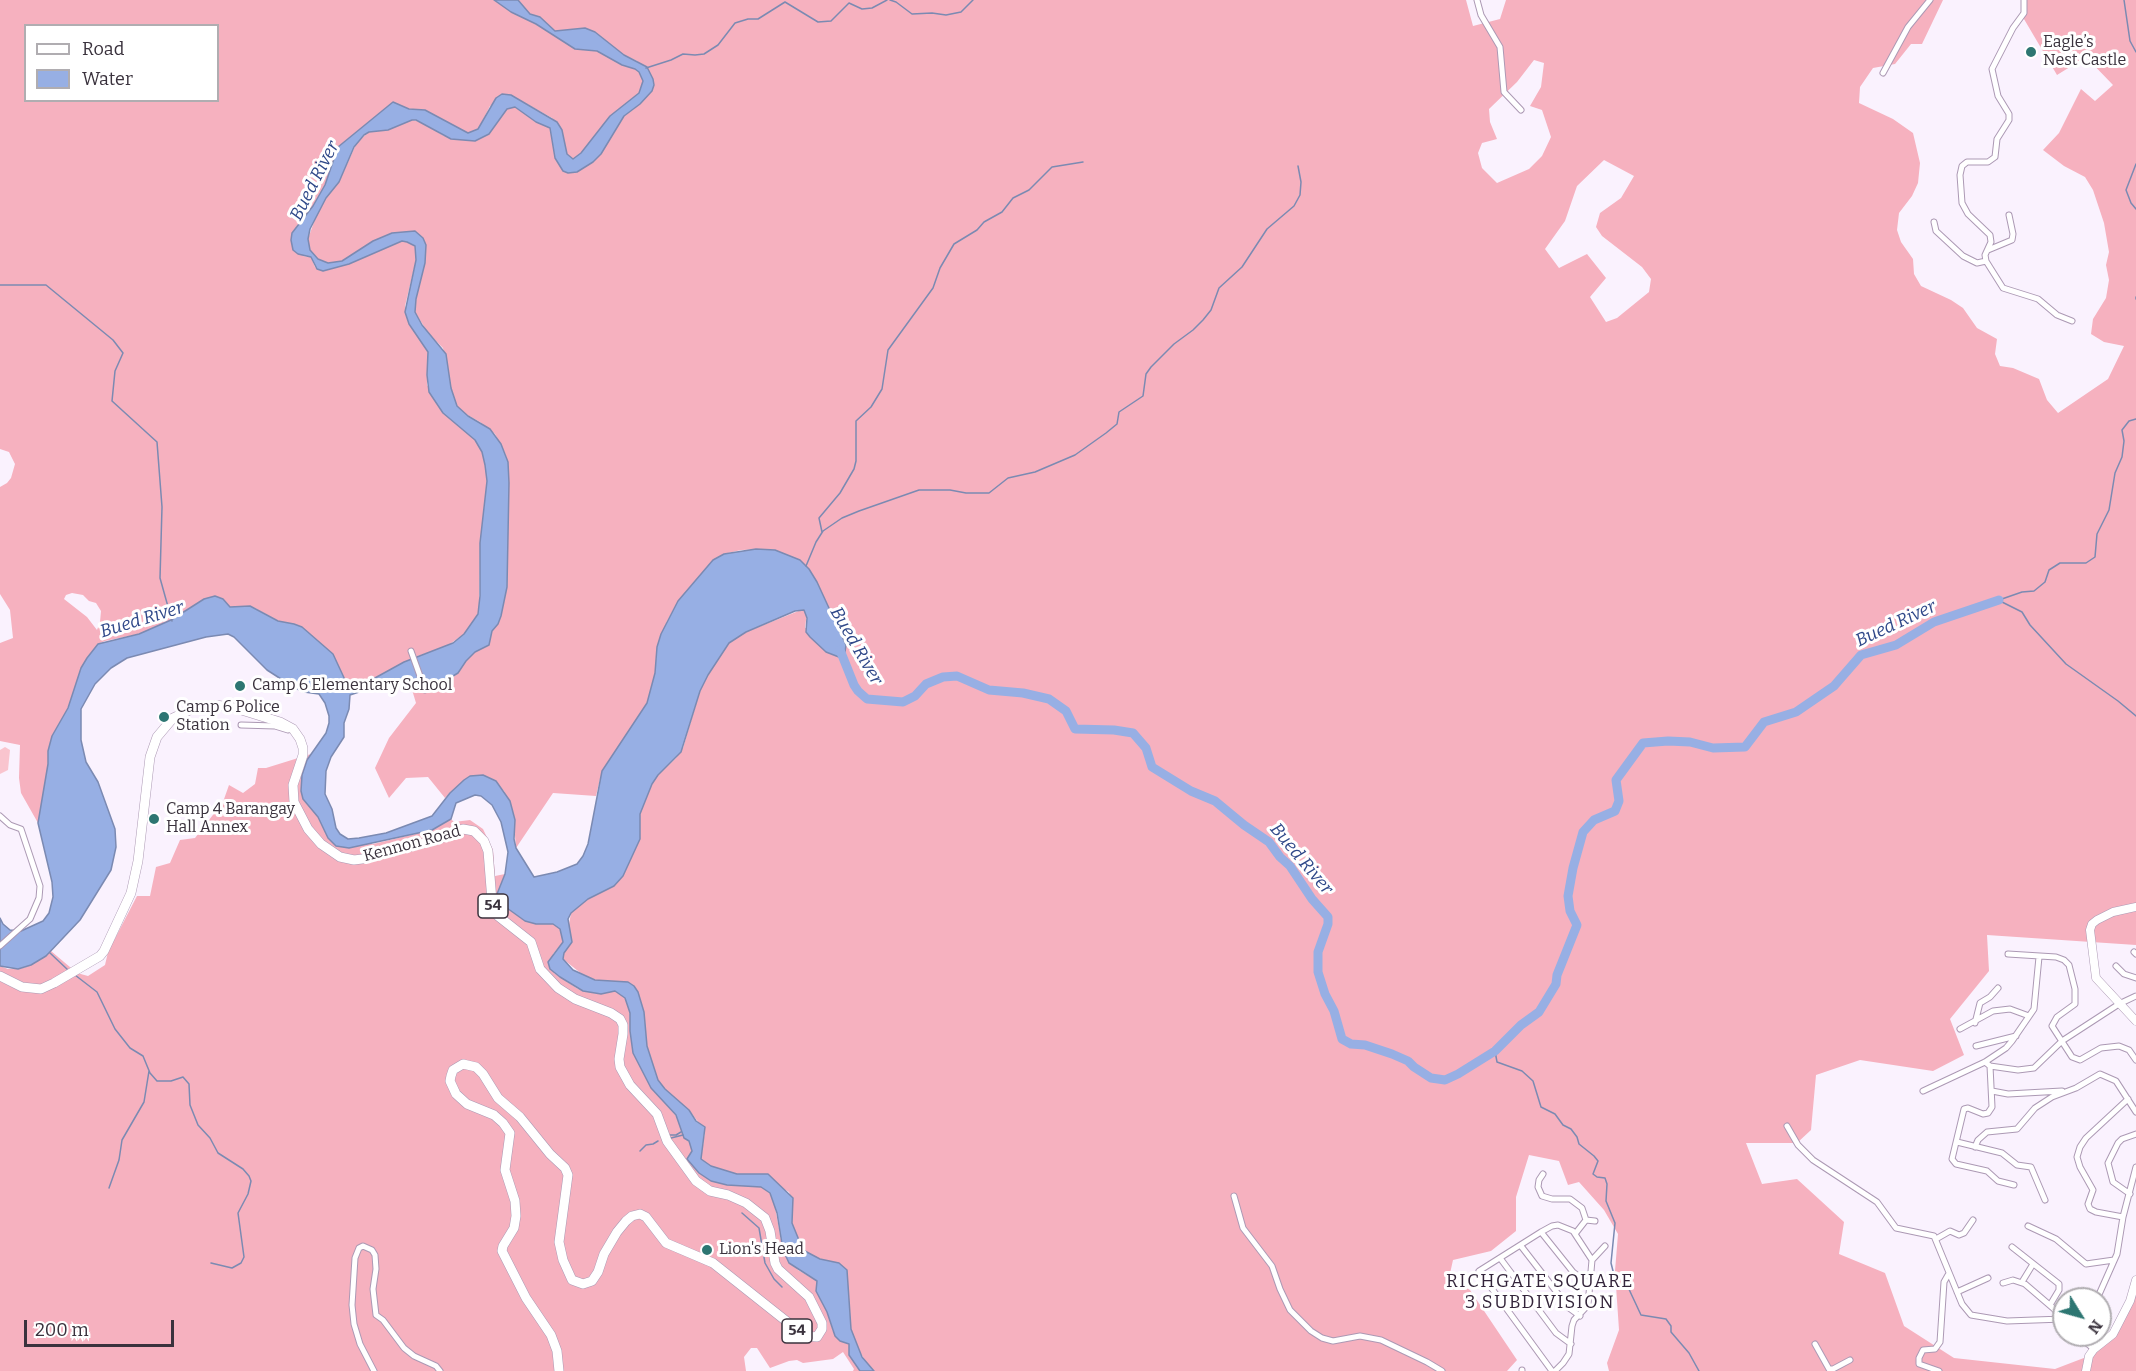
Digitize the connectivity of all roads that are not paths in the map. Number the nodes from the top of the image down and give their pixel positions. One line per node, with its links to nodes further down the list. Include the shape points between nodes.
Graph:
1 (1477, 0): 5 (street, via 1480,15 1500,47 1504,92)
2 (1930, 0): 4 (street, via 1908,27)
3 (2024, 0): 8 (street, via 2024,13 1992,69 2009,120 1997,139 1995,157 1988,162 1967,162 1961,170 1962,203 1990,235)
4 (1883, 73)
5 (1521, 110)
6 (2009, 215): 8 (street, via 2012,240)
7 (1934, 222): 9 (street, via 1936,231 1964,256 1977,263)
8 (1988, 250): 9 (street)
9 (1986, 261): 10 (street, via 2003,289 2038,299)
10 (2072, 321)
11 (411, 651): 12 (street)
12 (425, 690)
13 (241, 725): 14 (street, via 275,726)
14 (295, 732): 21 (highway, via 280,722 216,705 194,708 173,718 157,737 150,757 131,893 104,951 41,988 13,983); 85 (highway, Kennon Road / 54, via 303,755 293,785 294,802 308,829 331,853 346,859 363,859 428,843 463,829 481,837 488,851 495,913 531,942 540,969 558,988 620,1018 620,1067 630,1085 657,1114 666,1138 696,1181 705,1189 740,1200 765,1218 778,1269 809,1297 822,1329 817,1337 801,1334 713,1263 666,1243 646,1216 640,1214 626,1221 617,1232 592,1281 583,1284 572,1280 559,1242 568,1175 565,1168 498,1098 483,1074 476,1067 463,1064 453,1070 453,1089 461,1100 494,1115 510,1133 505,1170 516,1216 502,1251 551,1335)
15 (0, 816): 17 (street, via 21,829 38,879 39,898 21,928)
16 (2136, 907): 25 (main road, via 2113,912 2097,920 2090,930 2096,978)
17 (0, 946)
18 (2008, 954): 19 (street)
19 (2039, 957): 26 (street, via 2036,1003); 31 (street, via 2064,960 2069,966 2077,999 2052,1026)
20 (2116, 966): 22 (street)
21 (0, 976)
22 (2136, 978)
23 (1998, 988): 28 (street, via 1980,1003)
24 (2136, 996): 25 (street)
25 (2119, 1004): 27 (main road); 31 (street)
26 (2029, 1016): 28 (street, via 2010,1009 1993,1011); 30 (street)
27 (2136, 1021)
28 (1975, 1023): 29 (street)
29 (1960, 1029)
30 (2016, 1036): 32 (street); 34 (street)
31 (2062, 1041): 33 (street, via 2076,1060 2101,1048 2119,1046 2129,1050); 34 (street, via 2034,1068 2018,1070)
32 (1976, 1046)
33 (2136, 1060)
34 (1987, 1064): 35 (street); 36 (street)
35 (1923, 1091)
36 (1992, 1091): 37 (street); 42 (street, via 1988,1113 1964,1109)
37 (2067, 1091): 38 (street, via 2105,1075 2116,1081); 43 (street, via 2035,1108 2017,1129 1987,1132)
38 (2128, 1099): 39 (street); 50 (street, via 2086,1138 2077,1157 2093,1190 2090,1209)
39 (2136, 1112)
40 (1787, 1126): 57 (street, via 1813,1160 1876,1202 1896,1228 1924,1232)
41 (2136, 1134): 47 (street, via 2118,1143 2108,1163 2113,1182)
42 (1957, 1142): 43 (street); 46 (street, via 1952,1159 1956,1164 1987,1171 1998,1181)
43 (1975, 1147): 49 (street, via 2002,1153 2018,1165 2031,1167)
44 (2136, 1167): 47 (street)
45 (1543, 1174): 51 (street, via 1538,1187 1542,1196 1574,1201 1582,1208)
46 (2014, 1185)
47 (2130, 1194): 50 (street)
48 (1234, 1196): 86 (street, via 1243,1228 1272,1266 1290,1310 1311,1331 1333,1341 1360,1336 1381,1340)
49 (2045, 1200)
50 (2122, 1217): 63 (street)
51 (1586, 1220): 53 (street); 56 (street)
52 (1972, 1220): 57 (street, via 1964,1233 1950,1231)
53 (1595, 1221)
54 (2028, 1226): 63 (street, via 2056,1239 2086,1264)
55 (1541, 1232): 56 (street, via 1558,1225); 58 (street); 70 (street, via 1579,1279)
56 (1575, 1234): 62 (street)
57 (1936, 1239): 65 (street)
58 (1521, 1246): 61 (street); 76 (street, via 1569,1308)
59 (1605, 1246): 62 (street)
60 (2012, 1246): 64 (street)
61 (1500, 1258): 78 (street, via 1556,1333); 87 (street, via 1479,1271)
62 (1592, 1260): 70 (street)
63 (2114, 1260): 71 (street)
64 (2033, 1264): 68 (street); 74 (street, via 2060,1286)
65 (1948, 1275): 72 (street); 73 (street)
66 (1988, 1278): 72 (street)
67 (2136, 1280): 80 (main road, via 2113,1334)
68 (2022, 1282): 69 (street); 74 (street)
69 (2003, 1283)
70 (1590, 1285): 76 (street, via 1588,1305)
71 (2102, 1287)
72 (1956, 1290): 73 (street); 77 (street, via 1971,1316 2007,1321)
73 (1943, 1291): 88 (street, via 1940,1342 1935,1349 1923,1350 1919,1364)
74 (2050, 1305): 75 (street)
75 (2052, 1307)
76 (1580, 1316): 78 (street, via 1572,1326)
77 (2052, 1320)
78 (1571, 1344): 87 (street, via 1563,1363)
79 (1815, 1344): 82 (street, via 1828,1368)
80 (2094, 1349): 89 (main road)
81 (1850, 1360): 82 (street)
82 (1843, 1368)
83 (374, 1371): 84 (street, via 360,1344 353,1315 355,1258 363,1246 375,1255 376,1315 404,1348)
84 (440, 1371)
85 (559, 1371)
86 (1442, 1371)
87 (1553, 1371)
88 (1939, 1371)
89 (2086, 1371)

